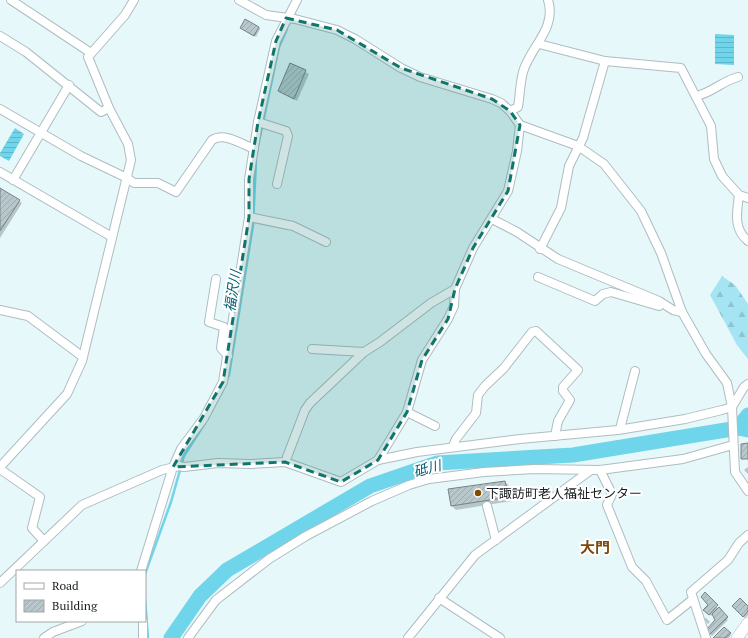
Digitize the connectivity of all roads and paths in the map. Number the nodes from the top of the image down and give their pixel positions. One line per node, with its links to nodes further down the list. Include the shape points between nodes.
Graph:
1 (11, 0): 9 (street)
2 (134, 0): 9 (street, via 125,15)
3 (239, 0): 6 (street, via 266,15)
4 (297, 0): 6 (street)
5 (548, 0): 8 (street, via 548,24)
6 (286, 18): 16 (street, via 337,30 420,77 492,98); 17 (street, via 276,41)
7 (0, 36): 12 (street, via 26,52)
8 (539, 44): 10 (street); 16 (street, via 522,73 518,106)
9 (91, 53): 14 (street, via 88,57)
10 (605, 61): 13 (street, via 682,68); 20 (street, via 594,104)
11 (738, 77): 13 (street, via 728,80 707,94)
12 (69, 85): 14 (street, via 102,112); 19 (street)
13 (696, 96): 26 (street, via 710,126 714,159 722,176)
14 (109, 108): 23 (street, via 128,144 131,160)
15 (0, 109): 19 (street)
16 (510, 111): 18 (street)
17 (258, 122): 21 (street); 25 (street, via 286,131 288,136)
18 (520, 125): 20 (street); 29 (street, via 508,191)
19 (41, 133): 23 (street); 24 (street)
20 (578, 146): 33 (street, via 569,166 561,208); 39 (street, via 604,164 641,211 661,253)
21 (254, 149): 23 (street, via 227,138 217,137 212,140 176,192 158,183 134,183); 28 (street, via 248,179)
22 (0, 172): 24 (street)
23 (127, 178): 30 (street)
24 (13, 180): 30 (street)
25 (277, 184)
26 (739, 195): 27 (street); 31 (street, via 736,223 742,237)
27 (748, 198)
28 (249, 217): 32 (street, via 293,226); 42 (street)
29 (492, 219): 33 (street, via 517,232); 36 (street, via 473,248)
30 (112, 237): 43 (street)
31 (748, 241)
32 (326, 242)
33 (540, 249): 38 (street, via 659,301)
34 (538, 277): 38 (street, via 595,301 603,294 611,292)
35 (216, 279): 42 (street, via 209,322 224,327 221,348)
36 (455, 290): 41 (street, via 431,303); 47 (street, via 454,306 448,319 422,360)
37 (0, 310): 43 (street, via 28,316)
38 (673, 310): 39 (street)
39 (682, 312): 46 (street, via 727,384)
40 (312, 349): 41 (street)
41 (364, 352): 53 (street, via 305,410)
42 (228, 356): 55 (street, via 223,382 215,400 181,449)
43 (83, 357): 56 (street, via 68,394)
44 (635, 371): 49 (street)
45 (748, 384): 46 (street)
46 (732, 409): 49 (street); 51 (street)
47 (407, 412): 48 (street); 54 (street)
48 (435, 426)
49 (620, 429): 50 (street)
50 (555, 436): 52 (street); 52 (street, via 558,421 570,400 563,388 578,370 536,331 532,332 504,368 478,395 476,413)
51 (733, 442): 57 (street, via 683,459); 58 (street, via 735,472)
52 (453, 446): 54 (street)
53 (287, 458)
54 (378, 460): 55 (street, via 341,482 285,462 218,463)
55 (178, 467): 62 (street, via 162,470 82,505); 63 (street)
56 (0, 468): 62 (street, via 40,497 32,528)
57 (596, 470): 61 (street); 66 (street, via 612,494 607,505 632,567 646,581 667,620); 72 (street, via 534,469 484,472 429,479 409,485 372,501 269,559 216,600)
58 (748, 491)
59 (487, 506): 61 (street)
60 (748, 534): 66 (street, via 728,560 691,592)
61 (496, 540): 65 (street, via 475,555)
62 (44, 541): 64 (street)
63 (141, 570)
64 (0, 584)
65 (438, 598): 73 (street); 74 (street)
66 (692, 600): 75 (street)
67 (79, 622): 70 (street)
68 (143, 622): 71 (street)
69 (748, 623): 76 (main road)
70 (44, 638)
71 (143, 638)
72 (188, 638)
73 (408, 638)
74 (500, 638)
75 (706, 638)
76 (737, 638)

